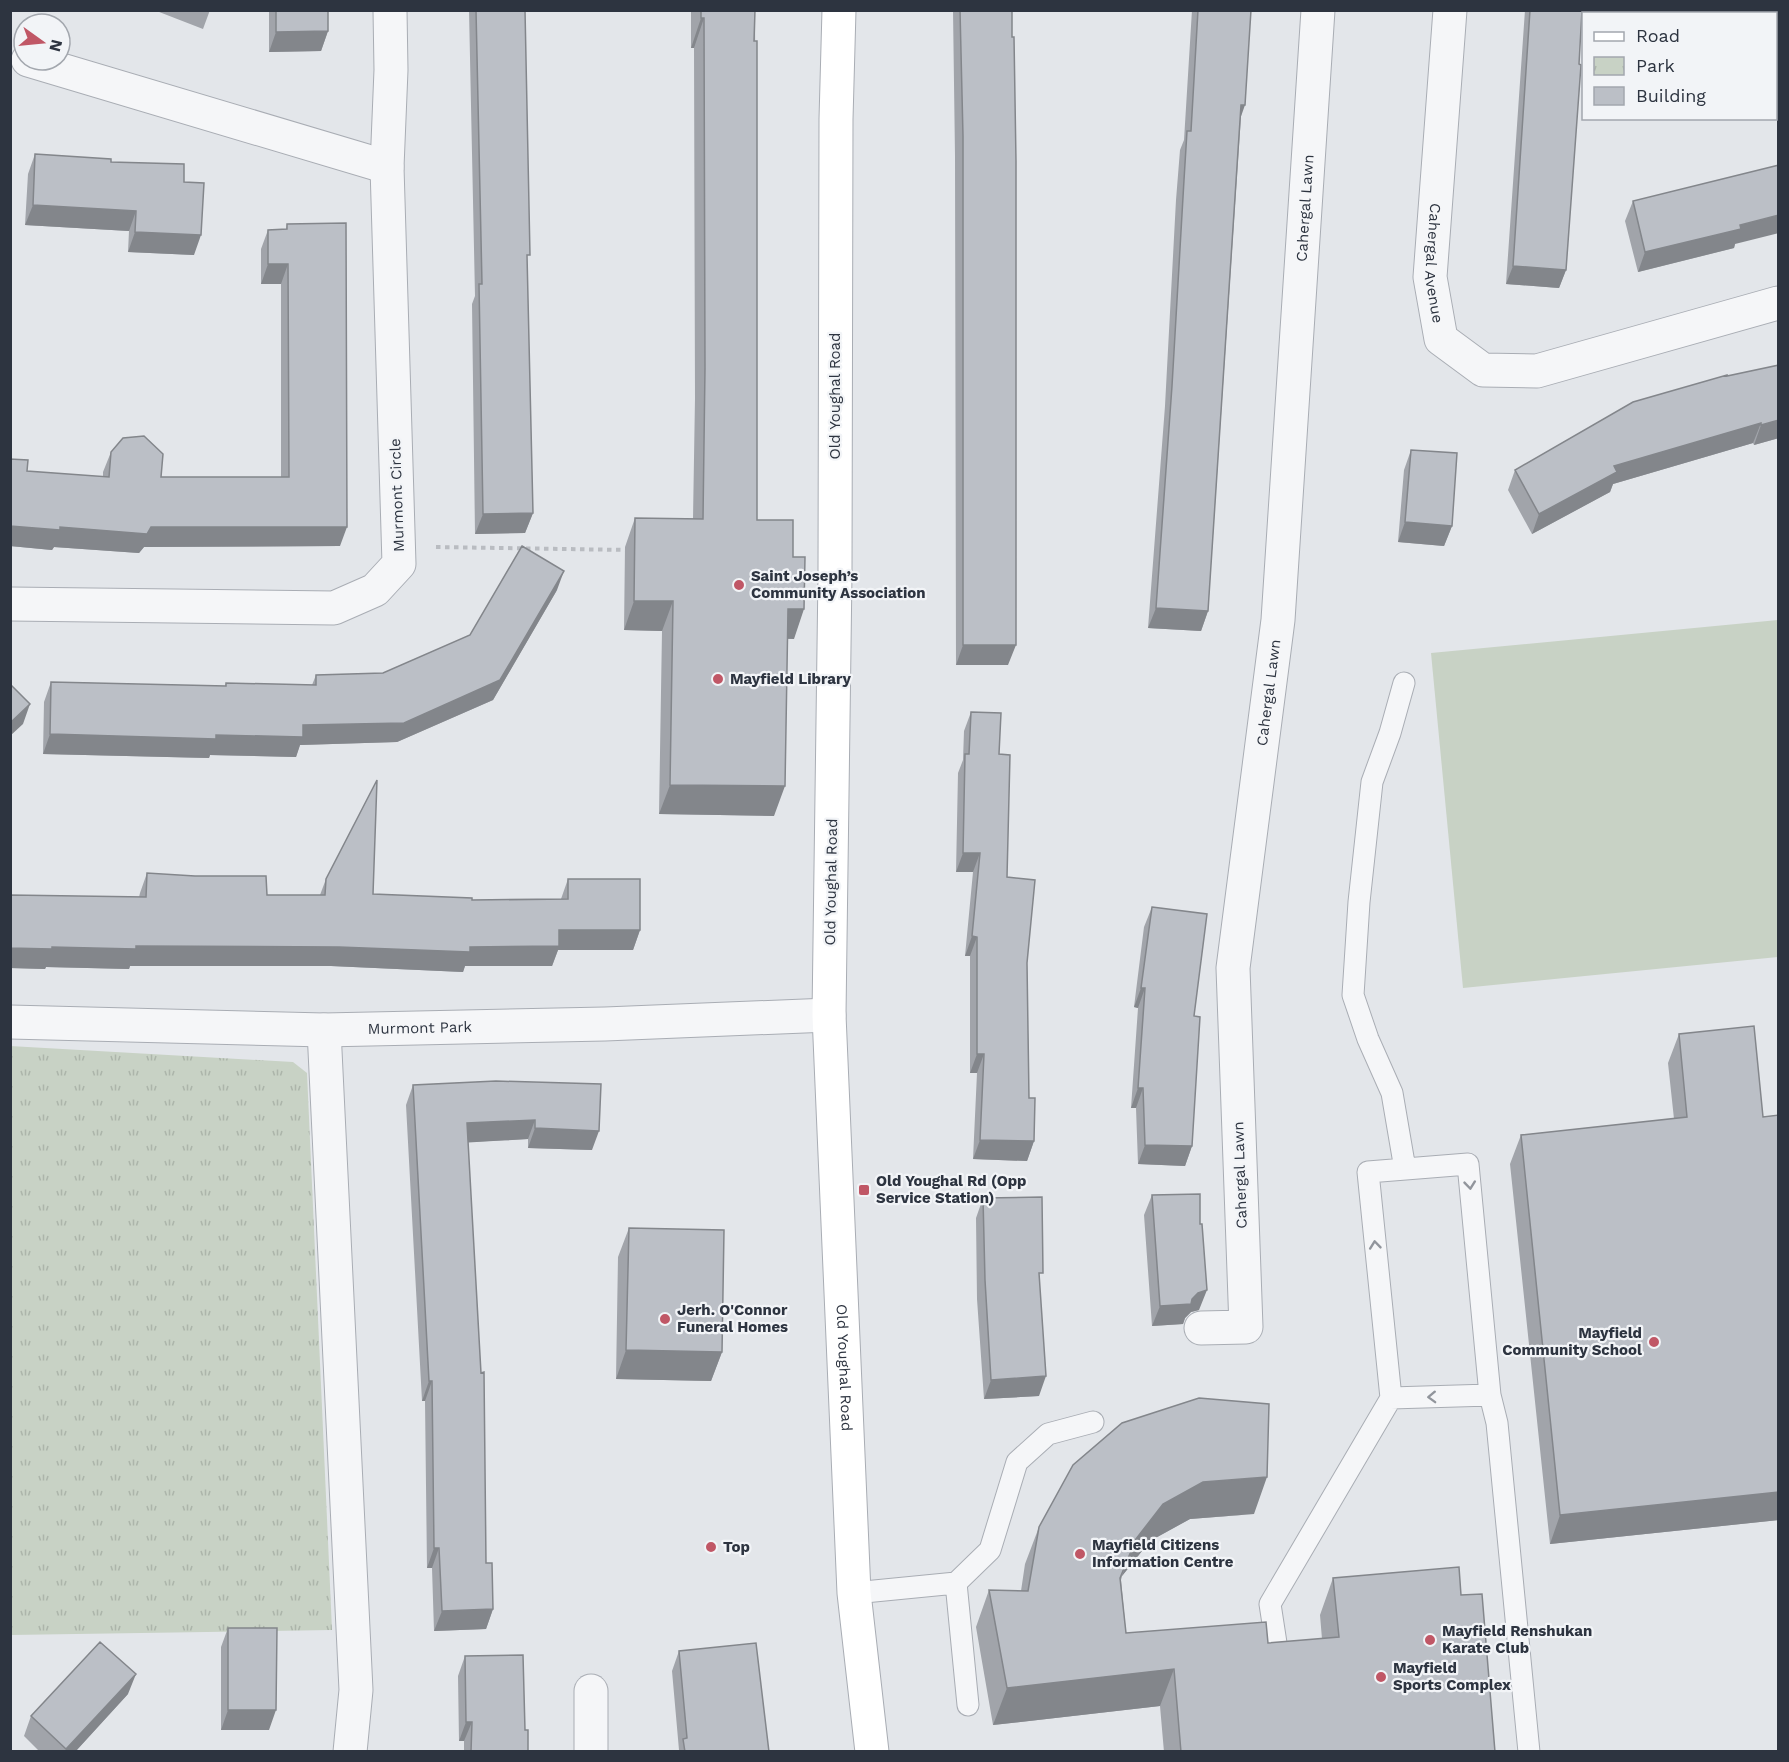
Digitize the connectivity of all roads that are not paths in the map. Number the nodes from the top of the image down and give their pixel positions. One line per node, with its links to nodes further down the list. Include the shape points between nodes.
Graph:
1 (390, 10): 6 (street, Murmont Circle)
2 (839, 10): 10 (street, Old Youghal Road)
3 (1318, 10): 14 (street, Cahergal Lawn, via 1278,620 1233,968 1246,1327)
4 (1450, 10): 7 (street, Cahergal Avenue, via 1430,277 1441,339 1483,370 1537,371)
5 (69, 72): 6 (street)
6 (387, 166): 8 (street, Murmont Circle, via 399,564 375,590 334,608)
7 (1779, 303)
8 (10, 604)
9 (1404, 684): 13 (lane, via 1371,783 1353,995 1392,1093)
10 (829, 1015): 12 (street, Murmont Park); 19 (street, Old Youghal Road)
11 (10, 1022): 12 (street, Murmont Park)
12 (324, 1030): 23 (street, via 356,1690)
13 (1405, 1169): 15 (lane, one-way to 15, via 1468,1164); 16 (lane, one-way to 13, via 1368,1172)
14 (1202, 1328)
15 (1490, 1395): 16 (lane, one-way to 16); 26 (lane, via 1497,1423)
16 (1391, 1398): 20 (lane, via 1270,1604)
17 (1093, 1422): 18 (lane, via 1048,1434 1017,1462 990,1550)
18 (956, 1583): 19 (lane); 22 (lane)
19 (854, 1593): 25 (street, Old Youghal Road)
20 (1276, 1643)
21 (591, 1691): 24 (street)
22 (968, 1705)
23 (350, 1752)
24 (591, 1752)
25 (872, 1752)
26 (1529, 1752)

